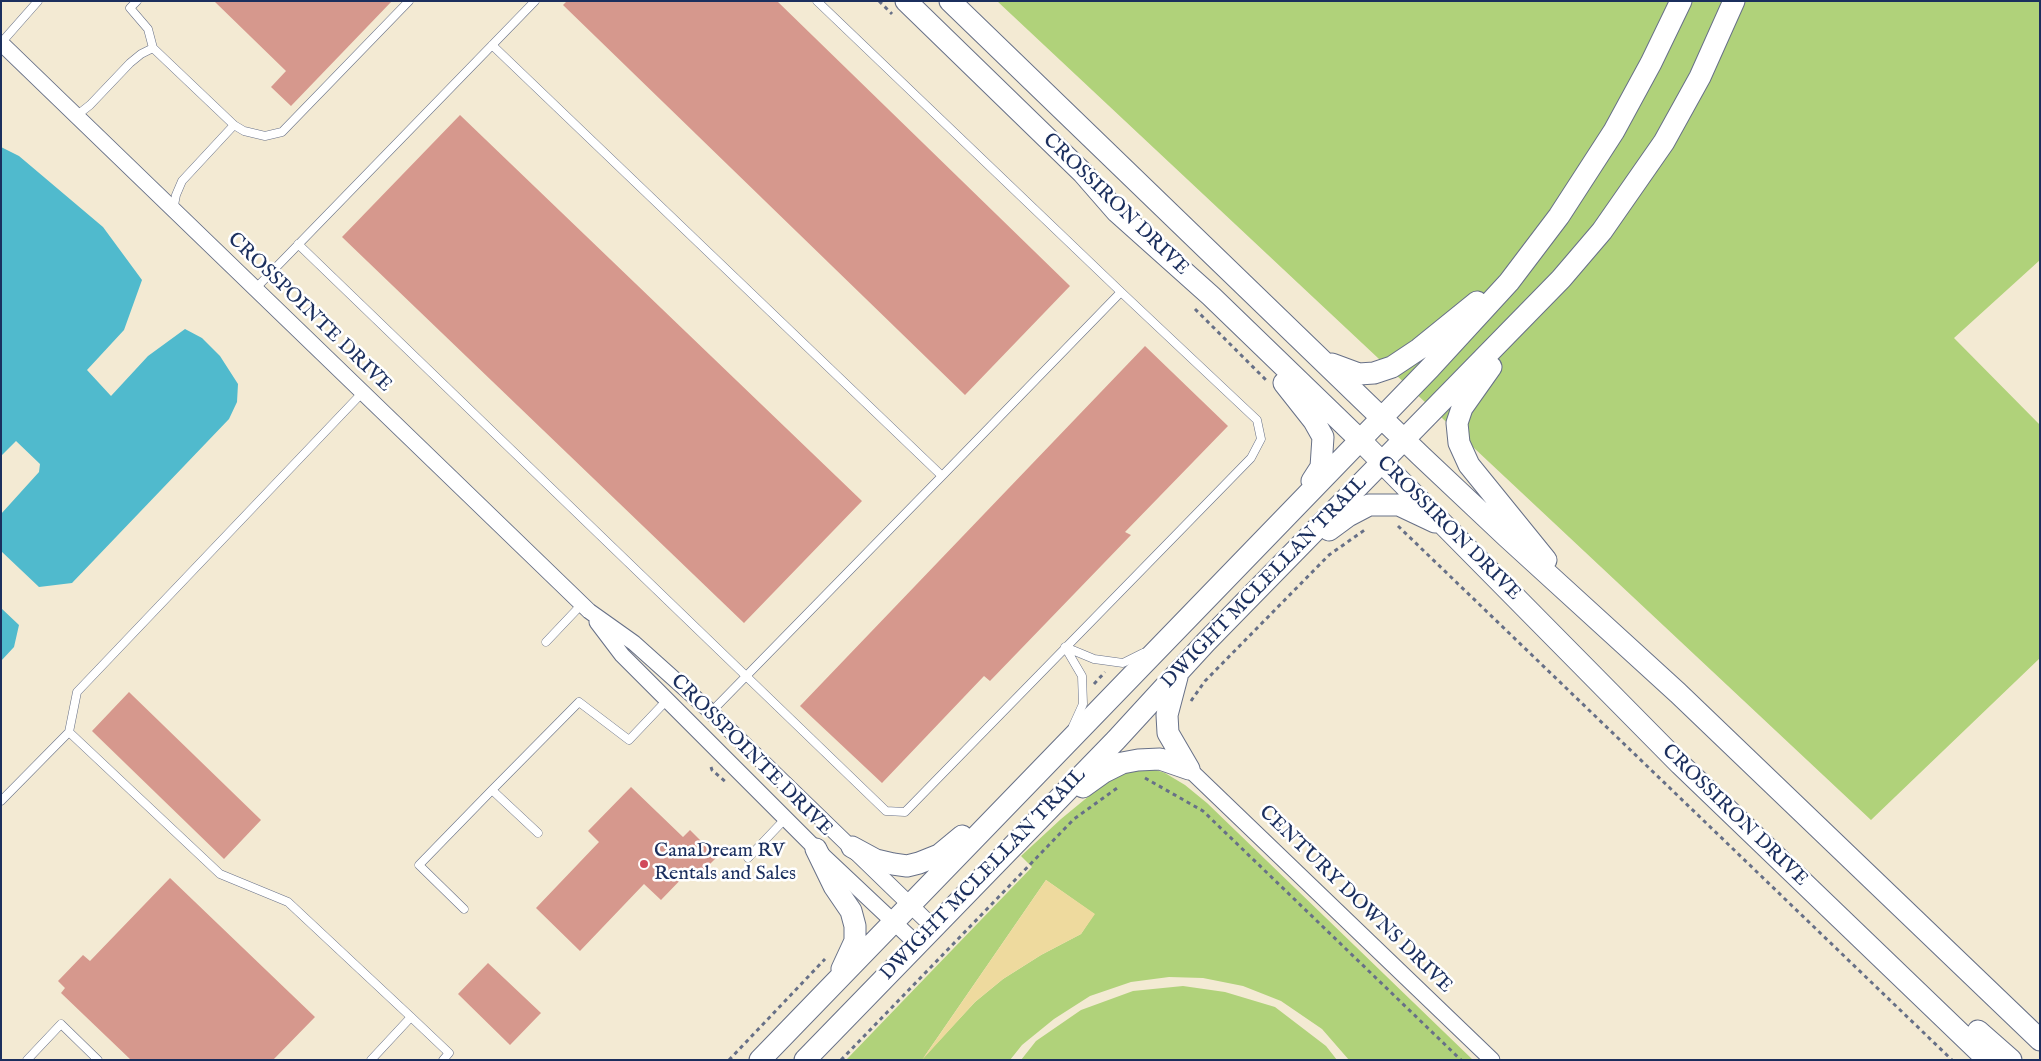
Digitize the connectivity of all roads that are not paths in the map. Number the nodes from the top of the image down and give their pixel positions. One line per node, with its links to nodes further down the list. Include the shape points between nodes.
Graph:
1 (38, 1): 10 (lane)
2 (137, 1): 12 (lane, via 130,8 148,29)
3 (409, 1): 14 (lane, via 282,132 265,136)
4 (535, 1): 11 (lane)
5 (817, 1): 19 (lane)
6 (906, 1): 21 (main road, CROSSIRON DRIVE, via 1084,173 1117,212)
7 (950, 1): 22 (main road, CROSSIRON DRIVE)
8 (1681, 1): 17 (main road, DWIGHT MCLELLAN TRAIL, via 1614,131 1559,216)
9 (1734, 1): 20 (main road, DWIGHT MCLELLAN TRAIL, via 1700,76 1664,142 1602,230)
10 (1, 43): 13 (street, CROSSPOINTE DRIVE)
11 (492, 45): 16 (lane); 28 (lane)
12 (153, 48): 13 (lane, via 130,63); 14 (lane)
13 (76, 116): 15 (street, CROSSPOINTE DRIVE)
14 (234, 125): 15 (lane, via 182,181)
15 (173, 210): 18 (street, CROSSPOINTE DRIVE)
16 (298, 244): 18 (lane); 38 (lane)
17 (1509, 282): 22 (main road, via 1468,308 1419,350 1392,367 1359,374); 24 (main road, DWIGHT MCLELLAN TRAIL)
18 (256, 289): 23 (street, CROSSPOINTE DRIVE)
19 (1120, 292): 28 (lane); 36 (lane, via 1257,420 1261,439 1251,458)
20 (1543, 298): 26 (main road, DWIGHT MCLELLAN TRAIL); 32 (main road, via 1462,408 1458,423 1459,443 1469,465)
21 (1272, 355): 25 (main road, CROSSIRON DRIVE); 29 (main road, via 1282,381 1323,437 1321,467)
22 (1316, 355): 24 (main road, CROSSIRON DRIVE)
23 (363, 392): 33 (street, CROSSPOINTE DRIVE); 41 (lane, via 77,692)
24 (1381, 417): 25 (main road, DWIGHT MCLELLAN TRAIL); 26 (main road, CROSSIRON DRIVE)
25 (1359, 439): 27 (main road, CROSSIRON DRIVE); 29 (main road, DWIGHT MCLELLAN TRAIL)
26 (1404, 440): 27 (main road, DWIGHT MCLELLAN TRAIL); 32 (main road, CROSSIRON DRIVE)
27 (1382, 462): 30 (main road, CROSSIRON DRIVE); 31 (main road, DWIGHT MCLELLAN TRAIL)
28 (942, 476): 38 (lane)
29 (1300, 502): 35 (main road, DWIGHT MCLELLAN TRAIL)
30 (1450, 530): 31 (main road, via 1399,505 1369,505); 55 (main road, CROSSIRON DRIVE, via 1604,688)
31 (1295, 551): 37 (main road, DWIGHT MCLELLAN TRAIL)
32 (1578, 602): 60 (main road, CROSSIRON DRIVE, via 1678,693)
33 (586, 608): 34 (lane); 39 (street, CROSSPOINTE DRIVE, via 622,655); 40 (street, CROSSPOINTE DRIVE, via 634,643)
34 (546, 642)
35 (1161, 645): 36 (lane, via 1123,663 1094,659); 42 (main road, DWIGHT MCLELLAN TRAIL)
36 (1065, 648): 38 (lane, via 905,812 886,812); 42 (lane, via 1082,676 1083,704)
37 (1179, 673): 43 (main road, via 1167,715 1168,733); 48 (main road, DWIGHT MCLELLAN TRAIL)
38 (746, 676): 40 (lane)
39 (667, 700): 44 (lane, via 629,740 579,702); 47 (street, CROSSPOINTE DRIVE)
40 (711, 712): 50 (street, CROSSPOINTE DRIVE)
41 (69, 732): 45 (lane); 61 (lane, via 220,874 288,902)
42 (1064, 746): 46 (main road, DWIGHT MCLELLAN TRAIL)
43 (1189, 769): 48 (main road, via 1160,759 1142,772 1122,763 1104,772); 71 (street, CENTURY DOWNS DRIVE)
44 (492, 790): 49 (lane); 54 (lane, via 419,865)
45 (1, 801)
46 (1009, 803): 50 (main road, via 978,822 939,855 919,863 907,866 876,860); 53 (main road, DWIGHT MCLELLAN TRAIL)
47 (785, 819): 51 (street, CROSSPOINTE DRIVE); 52 (lane)
48 (1035, 822): 57 (main road, DWIGHT MCLELLAN TRAIL)
49 (538, 833)
50 (852, 847): 53 (street, CROSSPOINTE DRIVE)
51 (816, 850): 56 (street, CROSSPOINTE DRIVE); 59 (main road, via 851,911 855,926 855,941 849,957)
52 (748, 858)
53 (910, 906): 56 (main road, DWIGHT MCLELLAN TRAIL); 57 (street, CROSSPOINTE DRIVE)
54 (464, 909)
55 (1834, 912): 63 (main road, CROSSIRON DRIVE); 74 (main road, via 1872,933 1900,956)
56 (894, 922): 58 (street, CROSSPOINTE DRIVE); 59 (main road, DWIGHT MCLELLAN TRAIL)
57 (933, 928): 58 (main road, DWIGHT MCLELLAN TRAIL)
58 (917, 944): 70 (main road, DWIGHT MCLELLAN TRAIL)
59 (832, 987): 69 (main road, DWIGHT MCLELLAN TRAIL)
60 (2013, 1013): 62 (main road); 64 (main road, CROSSIRON DRIVE)
61 (411, 1018): 67 (lane); 68 (lane, via 449,1053)
62 (2040, 1029)
63 (1960, 1033): 72 (main road); 73 (main road, CROSSIRON DRIVE)
64 (2040, 1040)
65 (27, 1060): 66 (lane, via 61,1024)
66 (98, 1060)
67 (370, 1060)
68 (443, 1060)
69 (760, 1060)
70 (805, 1060)
71 (1492, 1060)
72 (1976, 1060)
73 (1988, 1060)
74 (2011, 1060)

